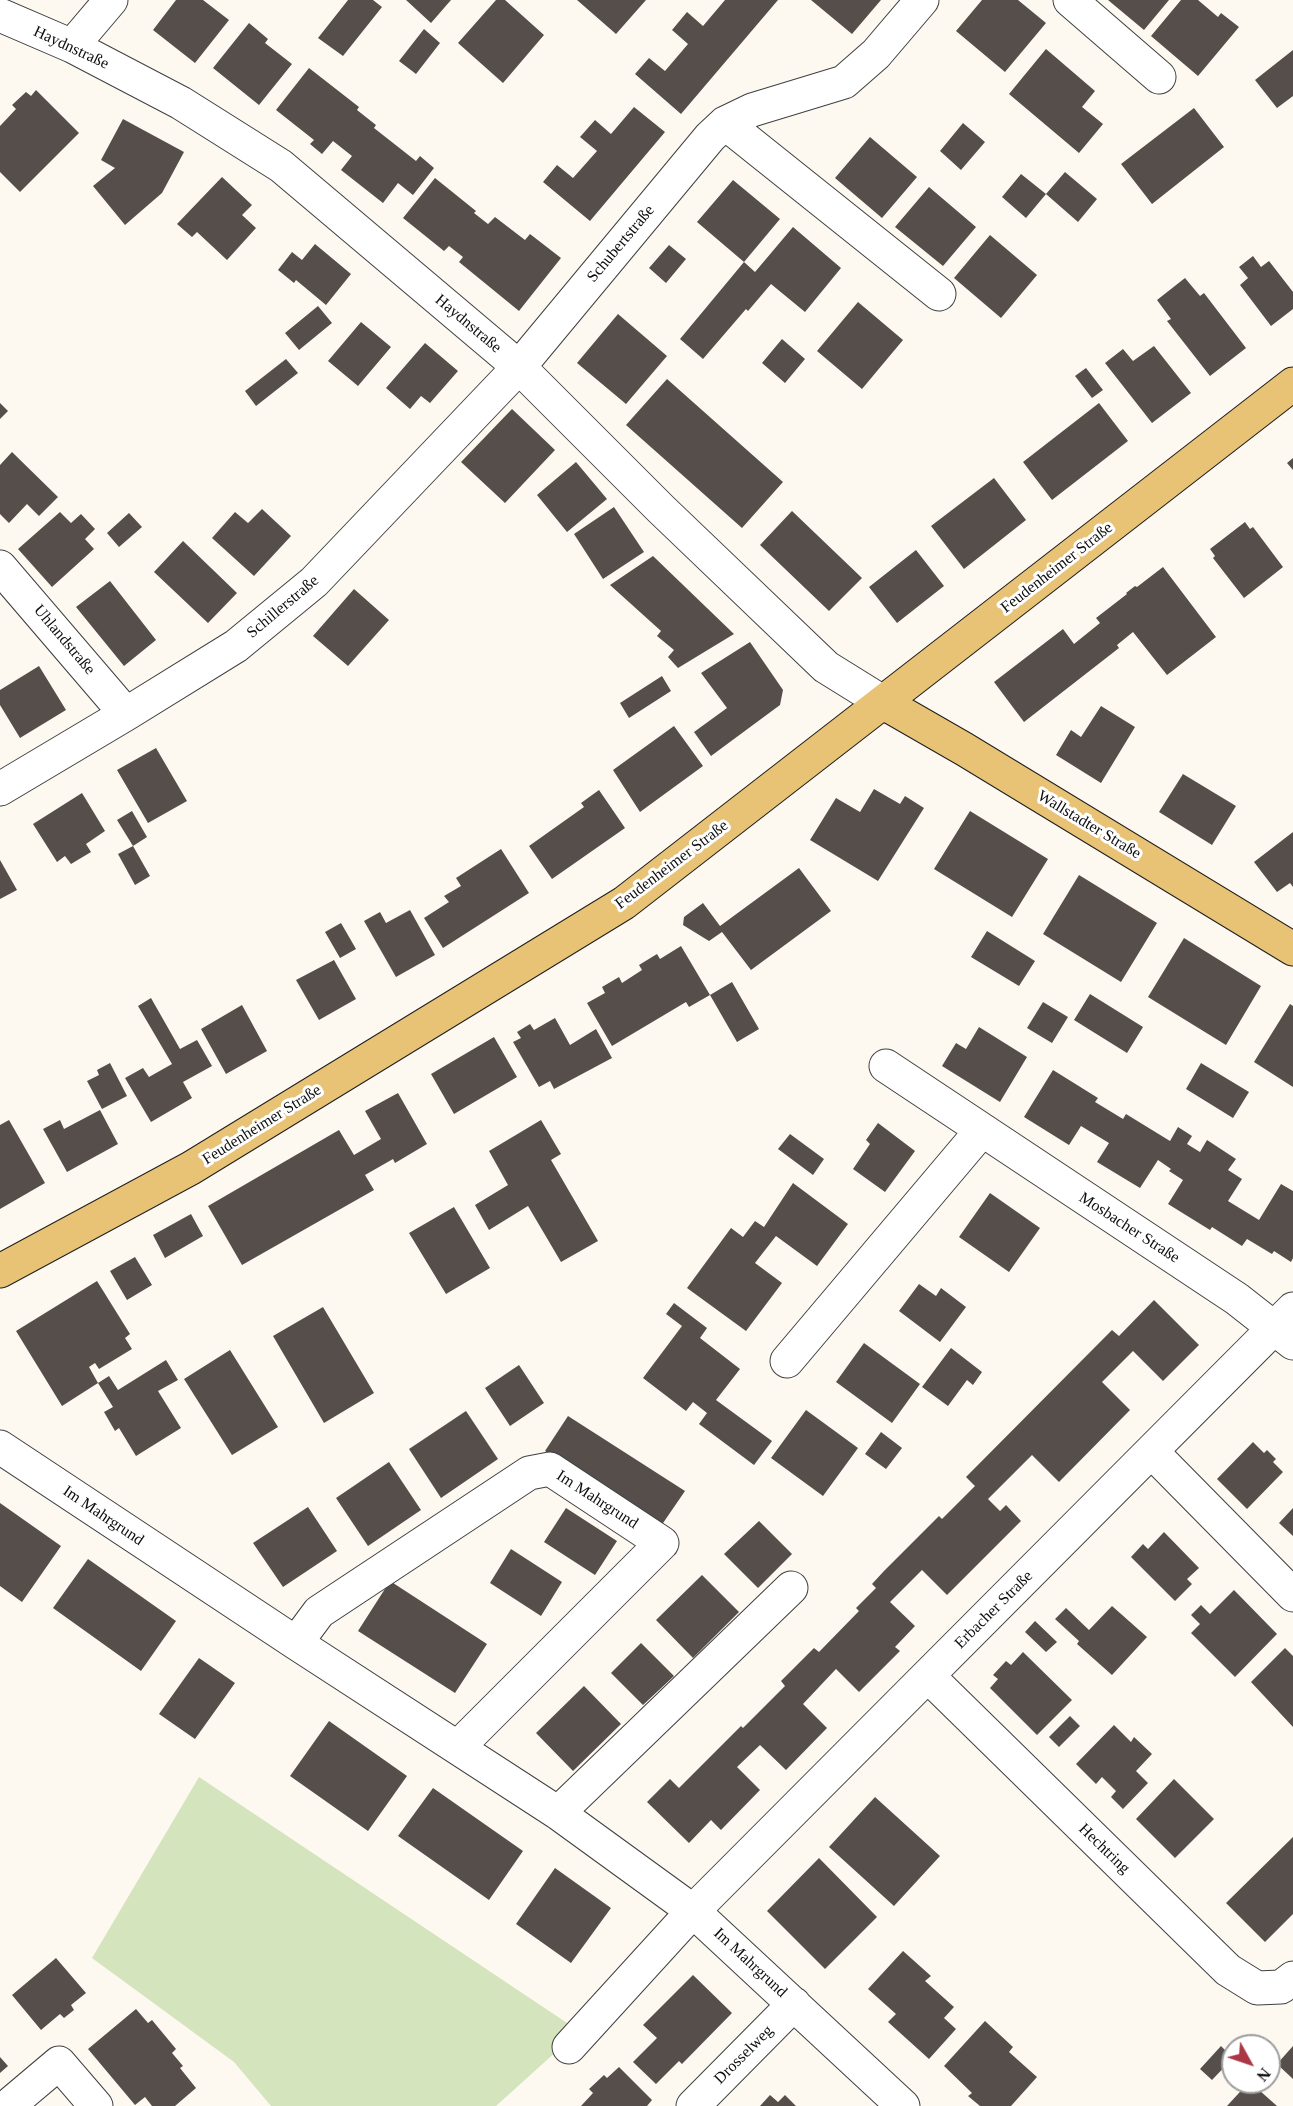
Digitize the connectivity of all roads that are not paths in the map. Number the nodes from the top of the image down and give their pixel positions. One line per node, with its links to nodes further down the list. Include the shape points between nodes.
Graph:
1 (111, 0): 5 (street)
2 (922, 0): 7 (street, Schubertstraße, via 876,54 844,82 752,110)
3 (1070, 0): 6 (street)
4 (0, 15): 5 (street, Haydnstraße)
5 (72, 46): 9 (street, Haydnstraße, via 181,103 281,166)
6 (1160, 77)
7 (725, 123): 8 (street); 9 (street, Schubertstraße)
8 (939, 294)
9 (519, 367): 12 (street, Haydnstraße, via 826,667); 13 (street, Schillerstraße, via 315,582 236,646)
10 (1293, 384): 12 (main road, Feudenheimer Straße)
11 (0, 567): 13 (street, Uhlandstraße)
12 (884, 703): 15 (main road, Wallstadter Straße); 18 (main road, Feudenheimer Straße, via 624,903 191,1168)
13 (126, 714): 14 (street, Schillerstraße)
14 (0, 789)
15 (1293, 949)
16 (886, 1066): 17 (street, Mosbacher Straße)
17 (982, 1130): 19 (street, Mosbacher Straße, via 1237,1299); 20 (street)
18 (0, 1271)
19 (1287, 1327): 22 (street, Erbacher Straße)
20 (787, 1361)
21 (0, 1447): 25 (street, Im Mahrgrund)
22 (1152, 1452): 24 (street); 26 (street, Erbacher Straße)
23 (791, 1588): 28 (street)
24 (1293, 1595)
25 (296, 1643): 27 (street, Im Mahrgrund); 27 (street, Im Mahrgrund, via 319,1612 529,1473 550,1469 662,1543)
26 (928, 1676): 29 (street, Erbacher Straße); 30 (street, Hechtring, via 1228,1970 1257,1988 1281,1987)
27 (458, 1747): 28 (street, Im Mahrgrund)
28 (558, 1813): 29 (street, Im Mahrgrund)
29 (693, 1911): 31 (street, Im Mahrgrund); 32 (street, Erbacher Straße)
30 (1293, 1978)
31 (794, 2004): 35 (street, Drosselweg); 36 (street, Im Mahrgrund)
32 (569, 2047)
33 (8, 2106): 34 (street, via 59,2063)
34 (96, 2106)
35 (693, 2106)
36 (903, 2106)

